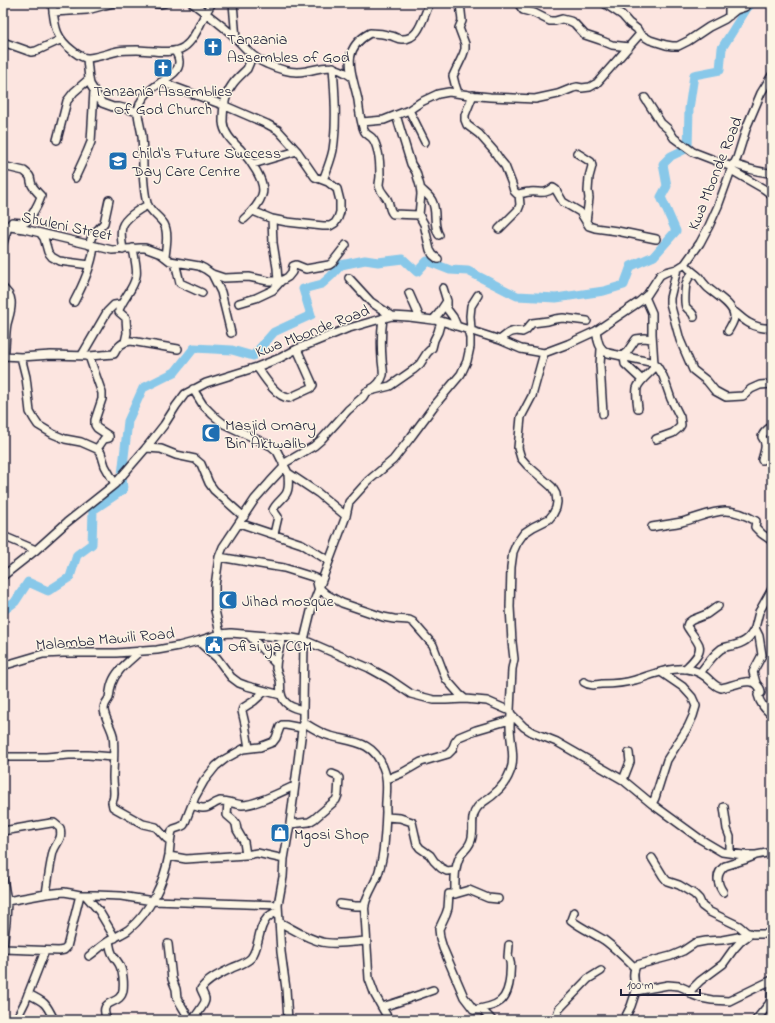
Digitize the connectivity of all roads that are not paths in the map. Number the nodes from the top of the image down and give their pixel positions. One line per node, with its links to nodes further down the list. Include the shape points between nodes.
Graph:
1 (52, 3): 14 (street)
2 (113, 3): 14 (street, via 87,10)
3 (150, 3): 4 (street)
4 (164, 3)
5 (192, 3): 15 (street)
6 (233, 3): 18 (street)
7 (430, 3): 27 (street, via 418,30 411,37 400,39 370,32 358,41 352,51)
8 (460, 3): 31 (street, via 462,21 459,28 465,50 453,76)
9 (518, 3): 21 (street, via 523,10 550,21 562,19 574,22 585,35 612,45)
10 (604, 3): 17 (street, via 622,15)
11 (211, 4): 15 (street)
12 (727, 4): 16 (street)
13 (745, 7): 16 (street)
14 (53, 12): 19 (street)
15 (206, 13): 18 (street); 22 (street, via 192,39)
16 (729, 16): 17 (street, via 678,46 650,40)
17 (640, 34): 21 (street)
18 (236, 39): 23 (street)
19 (60, 40): 20 (street, via 30,52); 24 (street, via 78,55)
20 (3, 42)
21 (629, 47): 32 (street, via 597,83 590,87 577,87 535,99)
22 (175, 51): 24 (street, via 120,50); 29 (street, via 179,61 177,71)
23 (252, 55): 25 (street, via 266,64 295,72); 34 (street, via 247,68 231,86)
24 (87, 58): 28 (street)
25 (333, 67): 27 (street); 48 (street, via 334,140)
26 (772, 74): 45 (street, Kwa Mbonde Road, via 761,93)
27 (352, 77): 38 (street)
28 (89, 79): 30 (street); 39 (street, via 67,101)
29 (161, 82): 34 (street); 36 (street, via 145,95)
30 (94, 90): 36 (street, via 102,103); 47 (street, via 91,142)
31 (458, 93): 32 (street); 35 (street, via 438,94)
32 (473, 95): 50 (street, via 465,120 505,166 514,191)
33 (645, 98): 45 (street, via 674,138 693,152)
34 (224, 105): 41 (street, via 278,130); 43 (street, via 225,132)
35 (409, 110): 37 (street); 40 (street)
36 (138, 112): 53 (street, via 142,135 144,190)
37 (396, 116): 38 (street); 49 (street)
38 (362, 122): 55 (street, via 365,133 372,138 378,152 379,186 381,193 387,198 391,212 397,215)
39 (57, 140)
40 (425, 142)
41 (297, 151): 43 (street); 48 (street, via 315,177)
42 (577, 153): 58 (street, via 591,162 592,166)
43 (252, 164): 54 (street, via 264,190)
44 (3, 166): 59 (street, via 27,173 32,186 41,196 26,222 12,222)
45 (732, 167): 46 (street); 51 (street); 72 (street, Kwa Mbonde Road, via 709,226)
46 (772, 173)
47 (75, 178)
48 (323, 180): 57 (street, via 337,189 339,195 341,205 335,223 323,226)
49 (421, 190): 55 (street); 62 (street, via 433,201 435,227)
50 (519, 194): 58 (street, via 550,191 553,188 563,202 580,212); 60 (street, via 518,210)
51 (772, 195)
52 (109, 200): 65 (street, via 104,223 92,236)
53 (148, 205): 68 (street, via 138,210 123,224); 69 (street, via 166,229)
54 (253, 211): 56 (street); 57 (street)
55 (418, 214): 70 (street, via 424,224 430,250)
56 (244, 219)
57 (272, 219): 78 (street, via 273,243)
58 (586, 222): 63 (street, via 588,226 595,228)
59 (6, 227): 61 (street, Shuleni Street); 64 (street)
60 (499, 229)
61 (41, 234): 65 (street, Shuleni Street); 73 (street, via 52,257 60,261)
62 (439, 235)
63 (656, 238)
64 (3, 243)
65 (92, 245): 68 (street, Shuleni Street); 73 (street)
66 (346, 245): 78 (street, via 329,265 306,269 296,265 288,277)
67 (133, 248): 68 (street, Shuleni Street); 69 (street, Shuleni Street, via 149,249); 88 (street, via 136,278)
68 (123, 250)
69 (165, 257): 71 (street)
70 (438, 259)
71 (175, 262): 76 (street, via 199,266); 82 (street, via 180,283)
72 (686, 264): 74 (street, Kwa Mbonde Road); 75 (street)
73 (90, 265): 86 (street, via 84,284)
74 (677, 269): 84 (street, Kwa Mbonde Road, via 660,275); 117 (street, via 670,303 680,340 693,370 715,391 726,397 742,396 760,385)
75 (693, 273): 89 (street); 91 (street, via 687,279 685,303)
76 (212, 274): 78 (street, via 224,278 249,277); 102 (street, via 221,292)
77 (349, 278): 90 (street, via 371,302)
78 (280, 281): 87 (street, via 273,290)
79 (3, 288): 96 (street, via 11,300 10,314)
80 (443, 288): 85 (street)
81 (409, 292): 93 (street)
82 (202, 293)
83 (478, 295): 99 (street, via 471,306)
84 (644, 297): 100 (street, Kwa Mbonde Road); 103 (street, via 652,313)
85 (446, 301): 94 (street); 97 (street, via 448,311)
86 (74, 302)
87 (239, 302)
88 (121, 304): 105 (street, via 119,312 126,318); 110 (street, via 114,305 107,312)
89 (733, 311): 98 (street, via 752,325); 101 (street, via 735,315)
90 (392, 316): 92 (street, Kwa Mbonde Road); 93 (street, Kwa Mbonde Road)
91 (694, 317)
92 (383, 318): 107 (street, Kwa Mbonde Road, via 346,329); 119 (street, via 381,329 384,373 377,386)
93 (420, 318): 94 (street, Kwa Mbonde Road)
94 (437, 320): 97 (street, Kwa Mbonde Road); 119 (street, via 438,332 432,348 420,364 390,386)
95 (587, 321): 104 (street, via 563,318 532,323 526,330 509,333)
96 (5, 325): 111 (street)
97 (457, 326): 99 (street, Kwa Mbonde Road)
98 (772, 328)
99 (469, 330): 104 (street, Kwa Mbonde Road); 129 (street, via 470,346 461,374 393,460 368,481 349,502)
100 (596, 331): 108 (street); 109 (street, Kwa Mbonde Road)
101 (728, 331)
102 (231, 333)
103 (652, 339): 112 (street, via 636,339); 114 (street)
104 (500, 340): 109 (street, Kwa Mbonde Road, via 521,349)
105 (126, 342): 106 (street); 110 (street, via 121,344 114,354)
106 (178, 349)
107 (297, 349): 115 (street, Kwa Mbonde Road); 115 (street, via 313,385 289,398 274,390)
108 (601, 349): 112 (street); 121 (street)
109 (544, 353): 161 (street, via 532,396 521,417 518,448 527,466 552,487 557,502 553,514 524,533 513,552 510,606 514,658)
110 (86, 355): 113 (street); 125 (street, via 102,393 95,425 109,438 104,439)
111 (4, 356): 113 (street)
112 (623, 356): 114 (street); 116 (street, via 625,364)
113 (21, 357): 125 (street, via 30,412 38,425 52,434)
114 (655, 365): 116 (street); 123 (street, via 663,376 681,421 677,431)
115 (257, 367): 118 (street, Kwa Mbonde Road, via 206,382)
116 (642, 380): 120 (street, via 637,394)
117 (772, 384)
118 (193, 389): 124 (street, Kwa Mbonde Road, via 185,394); 127 (street, via 203,405 224,424 271,446)
119 (369, 390): 127 (street, via 322,440)
120 (638, 408)
121 (603, 414)
122 (772, 426): 126 (street, via 762,437 766,441)
123 (656, 439)
124 (146, 448): 128 (street, Kwa Mbonde Road); 130 (street, via 161,449 201,464 214,490)
125 (97, 449): 128 (street)
126 (762, 460)
127 (285, 468): 129 (street); 130 (street, via 255,499); 133 (street, via 288,490 273,510 278,517)
128 (115, 484): 136 (street, Kwa Mbonde Road)
129 (346, 516): 138 (street)
130 (244, 517): 131 (street)
131 (239, 523): 133 (street); 137 (street)
132 (652, 527): 135 (street, via 722,510 745,515 756,521 754,527)
133 (274, 534): 138 (street, via 302,544)
134 (3, 536): 136 (street)
135 (772, 541)
136 (36, 550): 139 (street, Kwa Mbonde Road)
137 (219, 557): 140 (street, via 284,568 316,578); 144 (street, via 215,610)
138 (329, 561): 140 (street)
139 (3, 576)
140 (318, 587): 147 (street); 159 (street, via 342,603 394,620 413,622 433,645 446,678)
141 (772, 589): 143 (street, via 759,612)
142 (718, 606): 152 (street, via 688,623 687,626 699,649 696,658)
143 (755, 628): 154 (street, via 746,640 720,650); 156 (street, via 762,655 753,672)
144 (220, 634): 145 (street, Malamba Mawili Road); 148 (street, Malamba Mawili Road)
145 (249, 635): 146 (street, Malamba Mawili Road); 151 (street)
146 (282, 638): 147 (street, Malamba Mawili Road); 151 (street)
147 (304, 640): 159 (street, Malamba Mawili Road, via 378,673 411,694 434,700); 160 (street)
148 (198, 641): 149 (street, Malamba Mawili Road); 157 (street, via 213,653 231,677 239,683)
149 (140, 651): 150 (street, Malamba Mawili Road, via 43,654); 167 (street, via 125,664 114,679 105,704 105,713 113,736)
150 (3, 664)
151 (276, 664): 158 (street)
152 (686, 669): 153 (street); 154 (street)
153 (661, 672): 155 (street, via 615,684 591,685); 173 (street, via 683,687 696,706 688,727 667,760)
154 (700, 673): 156 (street, via 721,688 738,683)
155 (584, 682)
156 (756, 683): 162 (street, via 762,693 758,695 759,700)
157 (265, 691): 158 (street); 164 (street, via 242,711)
158 (281, 695): 160 (street, via 289,706)
159 (465, 699): 161 (street, Malamba Mawili Road, via 487,701)
160 (303, 710): 163 (street)
161 (510, 715): 169 (street, via 459,737 448,754 422,762); 170 (street, via 532,732 557,742); 187 (street, via 513,754 510,772 494,794 478,806 472,817 472,837 469,846 460,856)
162 (772, 715)
163 (302, 725): 164 (street, via 282,725 273,742); 169 (street, via 371,749 380,758); 171 (street)
164 (249, 748): 174 (street, via 237,752 216,766 204,781)
165 (629, 753): 170 (street, via 630,762)
166 (3, 757): 167 (street)
167 (113, 757): 179 (street, via 114,807 143,824 156,827)
168 (332, 774): 177 (street, via 339,778 336,800 314,820)
169 (387, 779): 176 (street)
170 (623, 780): 173 (street)
171 (294, 786): 172 (street, via 249,804); 177 (street)
172 (228, 802): 174 (street, via 217,802 204,809); 182 (street, via 227,815 236,824 244,842)
173 (652, 804): 181 (street, via 700,839 722,852)
174 (192, 805): 179 (street, via 184,825 172,831)
175 (724, 807): 181 (street, via 730,837)
176 (386, 817): 187 (street, via 412,822 420,848 442,868 447,871); 197 (street, via 382,861)
177 (290, 824): 186 (street)
178 (3, 831): 190 (street, via 51,823 60,828 62,832 54,849)
179 (170, 841): 184 (street)
180 (772, 852): 183 (street)
181 (730, 853): 183 (street)
182 (246, 855): 184 (street, via 186,859); 186 (street, via 257,853)
183 (756, 855): 189 (street, via 722,868 718,884)
184 (168, 856): 195 (street)
185 (652, 858): 201 (street, via 667,881 694,894 710,912)
186 (284, 859): 198 (street)
187 (455, 870): 191 (street)
188 (3, 879): 194 (street)
189 (723, 892)
190 (46, 894): 192 (street, via 64,892); 194 (street)
191 (455, 894): 193 (street, via 469,890 488,898); 219 (street, via 449,894 448,908 439,929 440,938 464,997)
192 (83, 896): 195 (street, via 121,896); 203 (street, via 99,911); 209 (street, via 67,947 59,952)
193 (498, 899)
194 (7, 901): 207 (street)
195 (153, 901): 198 (street); 203 (street, via 129,929)
196 (340, 904): 197 (street)
197 (365, 906): 204 (street)
198 (278, 908): 200 (street); 224 (street, via 264,922 250,959 202,987 205,1001)
199 (574, 912): 211 (street, via 571,920 613,947)
200 (279, 922): 204 (street, via 323,942); 225 (street)
201 (750, 934): 202 (street); 211 (street, via 695,943 671,956 637,965); 216 (street, via 740,941 723,964)
202 (772, 934)
203 (112, 939): 210 (street); 222 (street, via 112,953 122,970 124,987 119,998 104,1007)
204 (366, 941): 218 (street, via 369,979)
205 (168, 944): 223 (street, via 177,998)
206 (509, 945): 219 (street, via 508,957 511,961 506,995 493,1006)
207 (3, 946)
208 (3, 949): 209 (street)
209 (45, 951): 217 (street)
210 (89, 956)
211 (635, 968): 215 (street)
212 (601, 971): 228 (street, via 588,979 559,1009)
213 (772, 980): 216 (street, via 729,1001 701,998); 230 (street, via 771,999)
214 (433, 990): 218 (street)
215 (636, 991): 216 (street, via 668,985 679,986); 229 (street)
216 (689, 992)
217 (28, 994): 220 (street); 221 (street, via 44,1002)
218 (382, 1008): 226 (street)
219 (474, 1010): 227 (street, via 482,1010)
220 (19, 1014)
221 (54, 1020)
222 (107, 1020)
223 (190, 1020)
224 (193, 1020)
225 (288, 1020)
226 (389, 1020)
227 (492, 1020)
228 (557, 1020)
229 (623, 1020)
230 (756, 1020)

